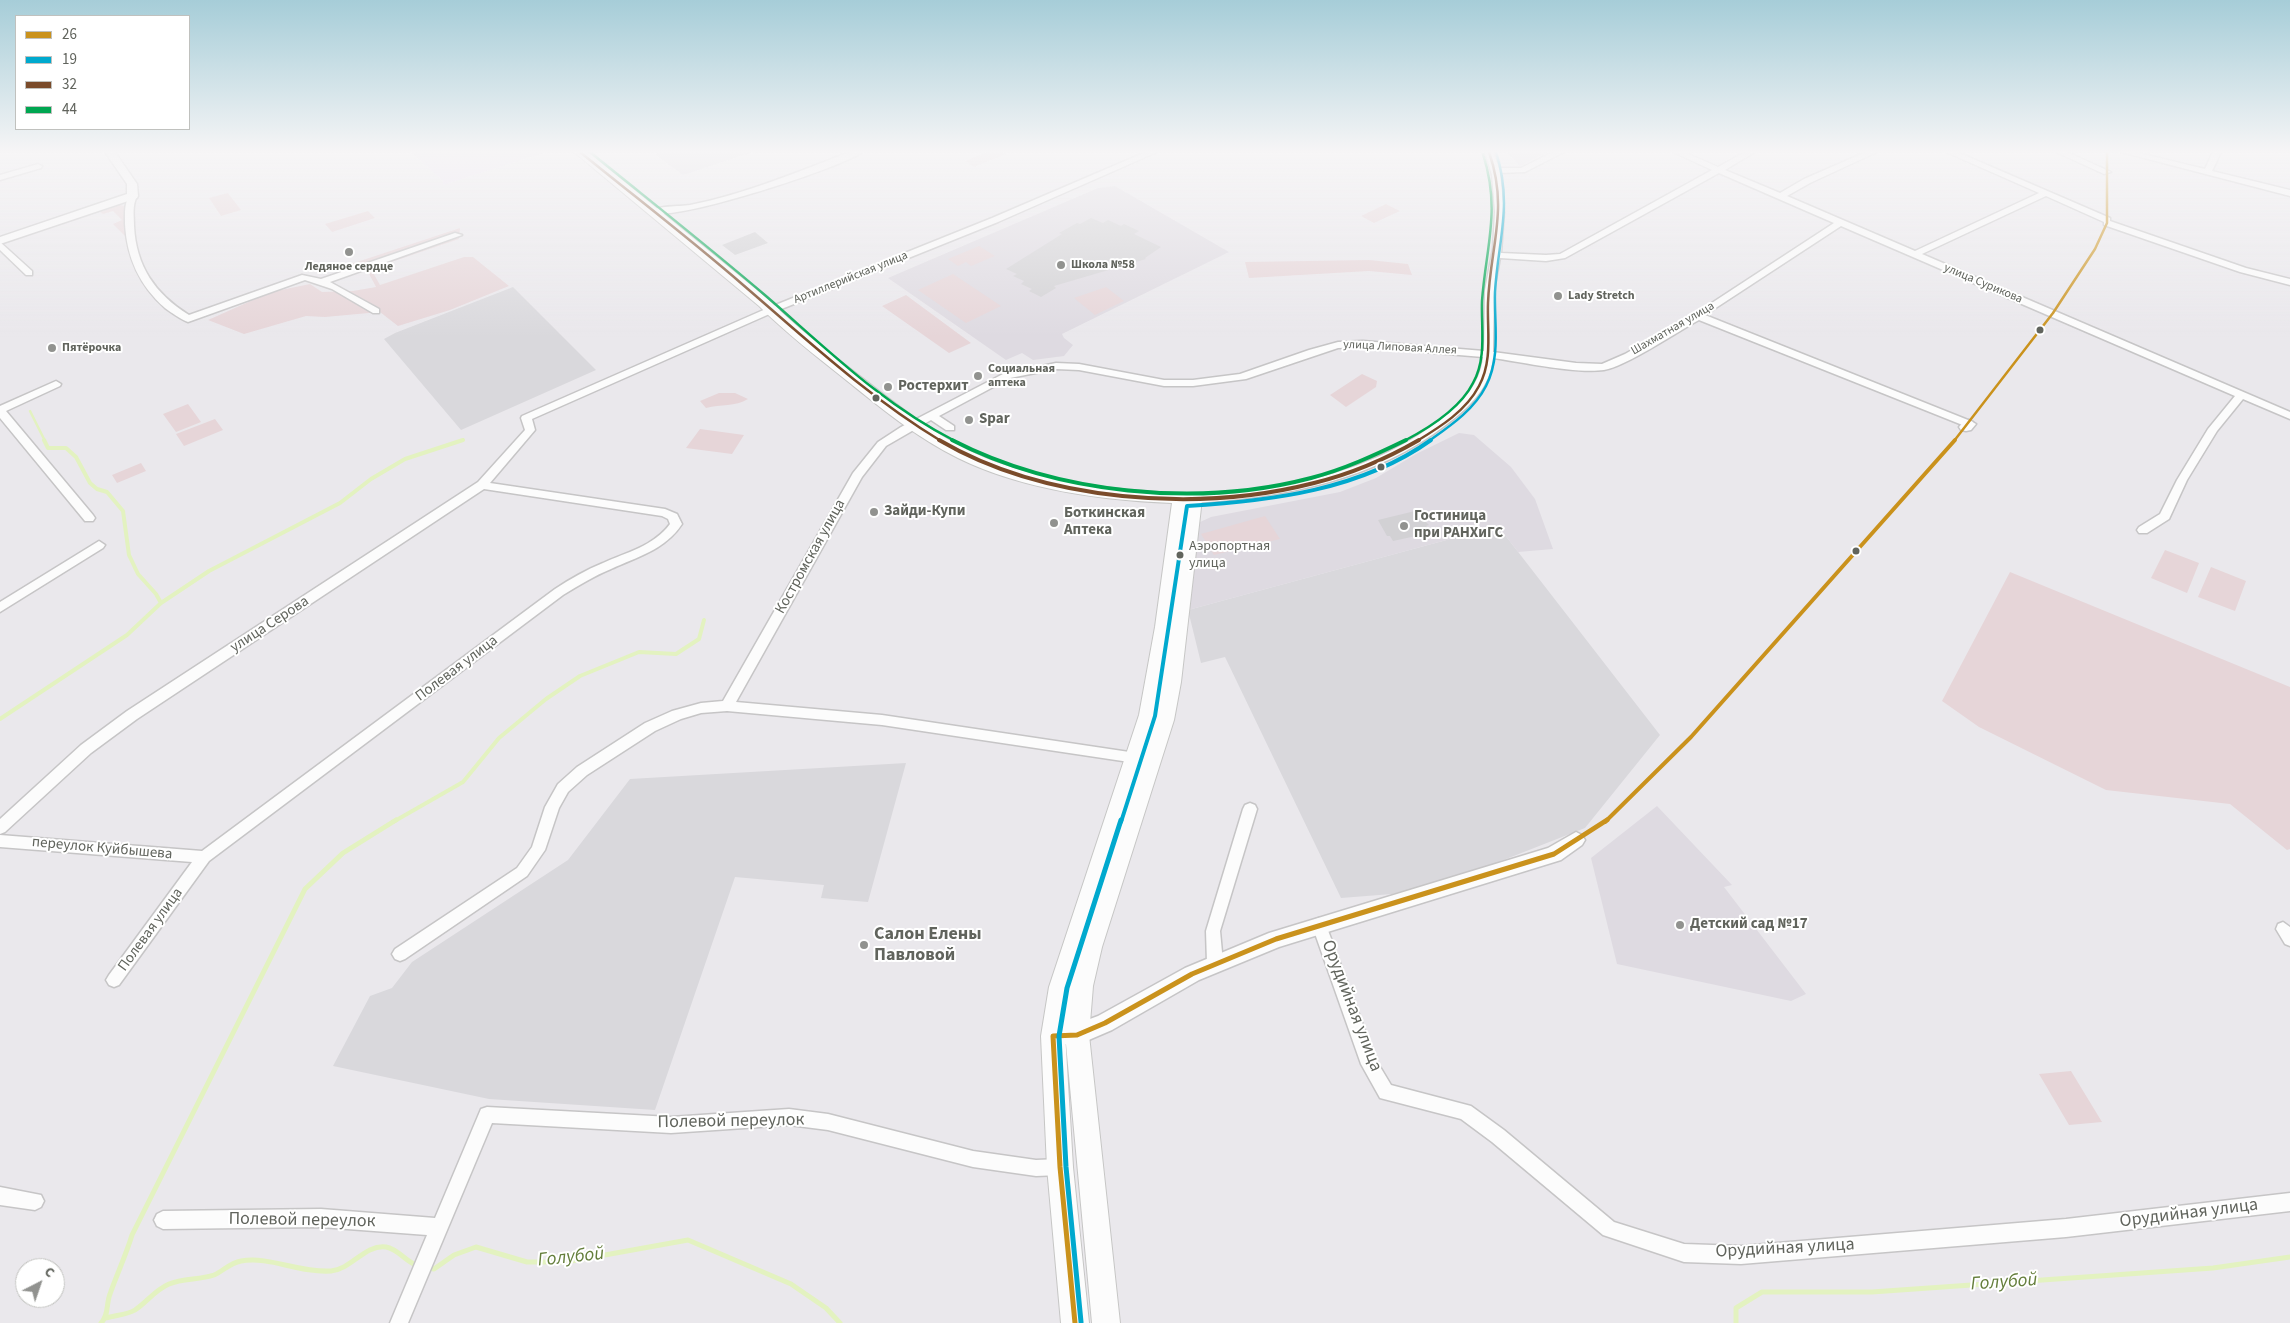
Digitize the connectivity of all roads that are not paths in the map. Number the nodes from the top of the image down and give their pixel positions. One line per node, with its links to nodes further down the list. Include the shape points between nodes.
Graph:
1 (81, 214): 12 (street)
2 (130, 214): 17 (street, via 136,262 157,295 169,308 188,319 305,277)
3 (655, 214): 19 (main road, Артиллерийская улица)
4 (1007, 214): 19 (street, Артиллерийская улица)
5 (1498, 214): 14 (street, Артиллерийская улица)
6 (1639, 214): 14 (street, via 1562,256)
7 (1818, 214): 10 (street, улица Сурикова)
8 (2002, 214): 15 (street)
9 (2088, 214): 18 (street, via 2243,270)
10 (1839, 223): 15 (street, улица Сурикова); 21 (street, Шахматная улица)
11 (458, 235): 17 (street)
12 (0, 241)
13 (0, 245): 16 (street)
14 (1496, 255): 22 (street, Артиллерийская улица, via 1488,299)
15 (1914, 255): 24 (street, улица Сурикова)
16 (29, 273)
17 (322, 282): 20 (street)
18 (2290, 282)
19 (771, 310): 28 (street, Артиллерийская улица); 29 (main road, Артиллерийская улица, via 786,326)
20 (376, 311)
21 (1698, 316): 22 (street, Шахматная улица, via 1604,367); 30 (street)
22 (1487, 354): 26 (street, улица Липовая Аллея, via 1338,345 1242,377 1193,383 1164,383 1079,367 1056,366 1007,376); 33 (street, Артиллерийская улица, via 1485,374 1460,409 1428,434 1389,457 1364,468 1270,492)
23 (56, 384): 25 (street)
24 (2240, 395): 27 (street, улица Сурикова); 35 (street, via 2213,429 2182,480 2165,516)
25 (0, 410): 34 (street)
26 (932, 416): 29 (street, улица Липовая Аллея); 31 (street)
27 (2290, 416)
28 (526, 418): 32 (street, улица Серова, via 530,430)
29 (914, 425): 33 (main road, Артиллерийская улица, via 963,454 1042,481 1094,491); 38 (street, Костромская улица, via 882,444 858,474)
30 (1967, 425)
31 (950, 428)
32 (482, 485): 41 (street, улица Серова, via 132,715 86,750); 44 (street, Полевая улица, via 664,513 673,517 676,524 669,534 646,550 578,579 559,592)
33 (1188, 499): 39 (main road, via 1154,689); 49 (main road, via 1172,682 1164,720 1091,947 1080,994)
34 (89, 518)
35 (2143, 530)
36 (99, 545): 37 (street)
37 (0, 608)
38 (727, 706): 39 (street, via 882,720); 46 (street, via 701,708 650,727 582,771 563,788 552,807 538,850 522,872)
39 (1136, 758): 49 (main road, via 1061,987)
40 (1250, 809): 47 (street, via 1213,931)
41 (0, 828)
42 (0, 840): 44 (street, переулок Куйбышева)
43 (1576, 840): 45 (street, Орудийная улица, via 1554,854)
44 (204, 857): 48 (street, Полевая улица)
45 (1319, 925): 47 (street, Орудийная улица); 53 (street, Орудийная улица, via 1370,1064 1386,1092 1465,1112 1609,1229 1658,1246 1684,1253 1741,1255 2066,1228)
46 (400, 954)
47 (1215, 963): 49 (street, Орудийная улица, via 1105,1023)
48 (114, 980)
49 (1064, 1036): 50 (main road); 58 (main road)
50 (1060, 1167): 55 (street, Полевой переулок, via 1036,1168 973,1159 828,1122 789,1118 671,1125 487,1115); 57 (main road)
51 (0, 1196): 52 (street)
52 (35, 1201)
53 (2290, 1202)
54 (163, 1220): 55 (street, Полевой переулок, via 322,1218)
55 (441, 1227): 56 (street)
56 (399, 1323)
57 (1075, 1323)
58 (1106, 1323)

